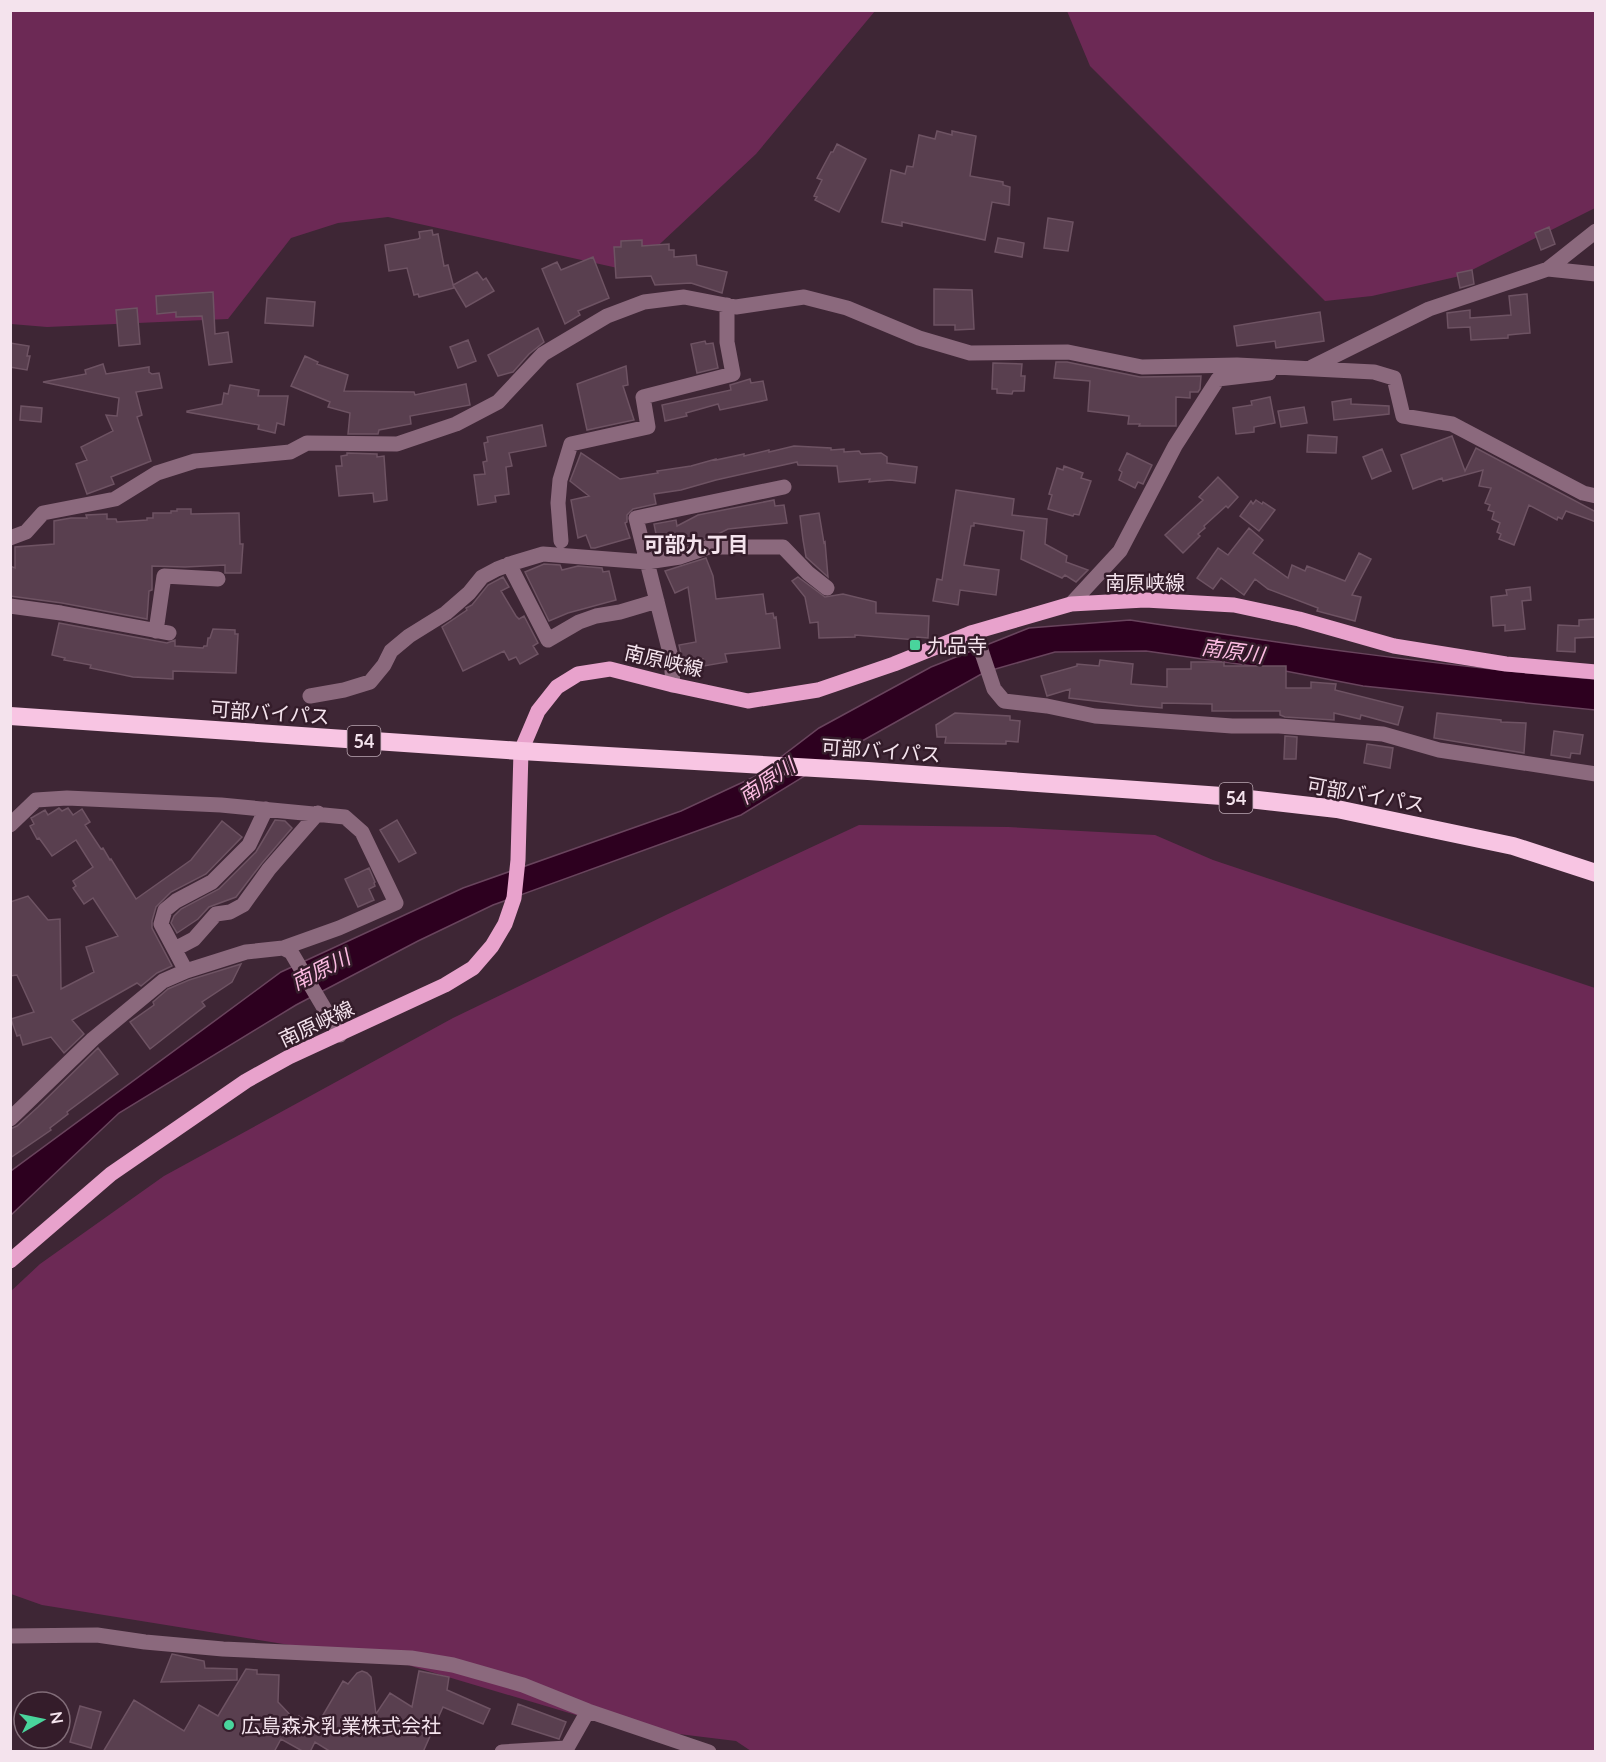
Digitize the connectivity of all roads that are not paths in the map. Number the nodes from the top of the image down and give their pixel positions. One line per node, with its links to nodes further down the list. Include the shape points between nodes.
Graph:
1 (1596, 231): 2 (street)
2 (1548, 269): 3 (street); 6 (street, via 1429,309)
3 (1596, 274)
4 (727, 305): 5 (street, via 804,297 847,308 919,338 970,352 1068,352 1142,367); 9 (street, via 684,297 644,302 607,316 543,354 498,402 456,424 397,444 307,443 290,452 195,461 157,473 116,499 44,513 26,532); 10 (street, via 727,342 733,374 643,397 648,428 571,444 560,480)
5 (1275, 367): 6 (street); 16 (street, via 1269,373 1218,379 1175,446 1120,551)
6 (1309, 369): 8 (street, via 1374,372 1394,378 1403,416 1452,424 1583,493)
7 (784, 487): 11 (street, via 636,518)
8 (1596, 496)
9 (10, 538)
10 (561, 541)
11 (647, 562): 12 (street, via 543,554); 14 (street, via 709,547 783,547); 15 (street)
12 (510, 564): 15 (street, via 548,640 579,622); 21 (street, via 482,577 446,613 391,651 370,682)
13 (218, 579): 17 (street, via 164,576 163,632)
14 (827, 588)
15 (657, 601): 20 (street, via 671,657)
16 (1071, 604): 18 (main road, 南原峡線); 19 (main road, 南原峡線, via 1145,600 1234,605 1394,646 1506,664)
17 (10, 606)
18 (975, 639): 20 (main road, 南原峡線, via 819,690 748,701); 24 (street, via 994,689 1004,701 1095,716 1383,734 1439,750)
19 (1596, 672)
20 (673, 685): 23 (main road, 南原峡線, via 610,669 578,674 557,687 538,711)
21 (310, 696)
22 (10, 716): 23 (highway, 可部バイパス / 54)
23 (521, 751): 28 (highway, 可部バイパス / 54, via 1222,796 1336,809 1513,846); 32 (main road, 南原峡線, via 514,898 492,946 473,968 445,985)
24 (1596, 774)
25 (266, 809): 26 (street); 27 (street, via 67,798 36,800); 30 (street, via 249,845 212,882 165,910 161,924)
26 (318, 813): 29 (street, via 345,817 362,832 396,903); 30 (street, via 243,905 216,914 194,939)
27 (10, 825)
28 (1596, 873)
29 (283, 948): 31 (street, via 246,952); 32 (street, via 291,952)
30 (175, 949): 31 (street)
31 (186, 970): 33 (street, via 163,981 134,1003)
32 (340, 1035): 34 (main road, 南原峡線, via 246,1081 111,1174)
33 (10, 1119)
34 (10, 1261)
35 (10, 1636): 36 (street, via 97,1635 223,1649 411,1658 453,1665 523,1685)
36 (588, 1711): 37 (street, via 567,1748); 38 (street)
37 (502, 1752)
38 (709, 1752)

